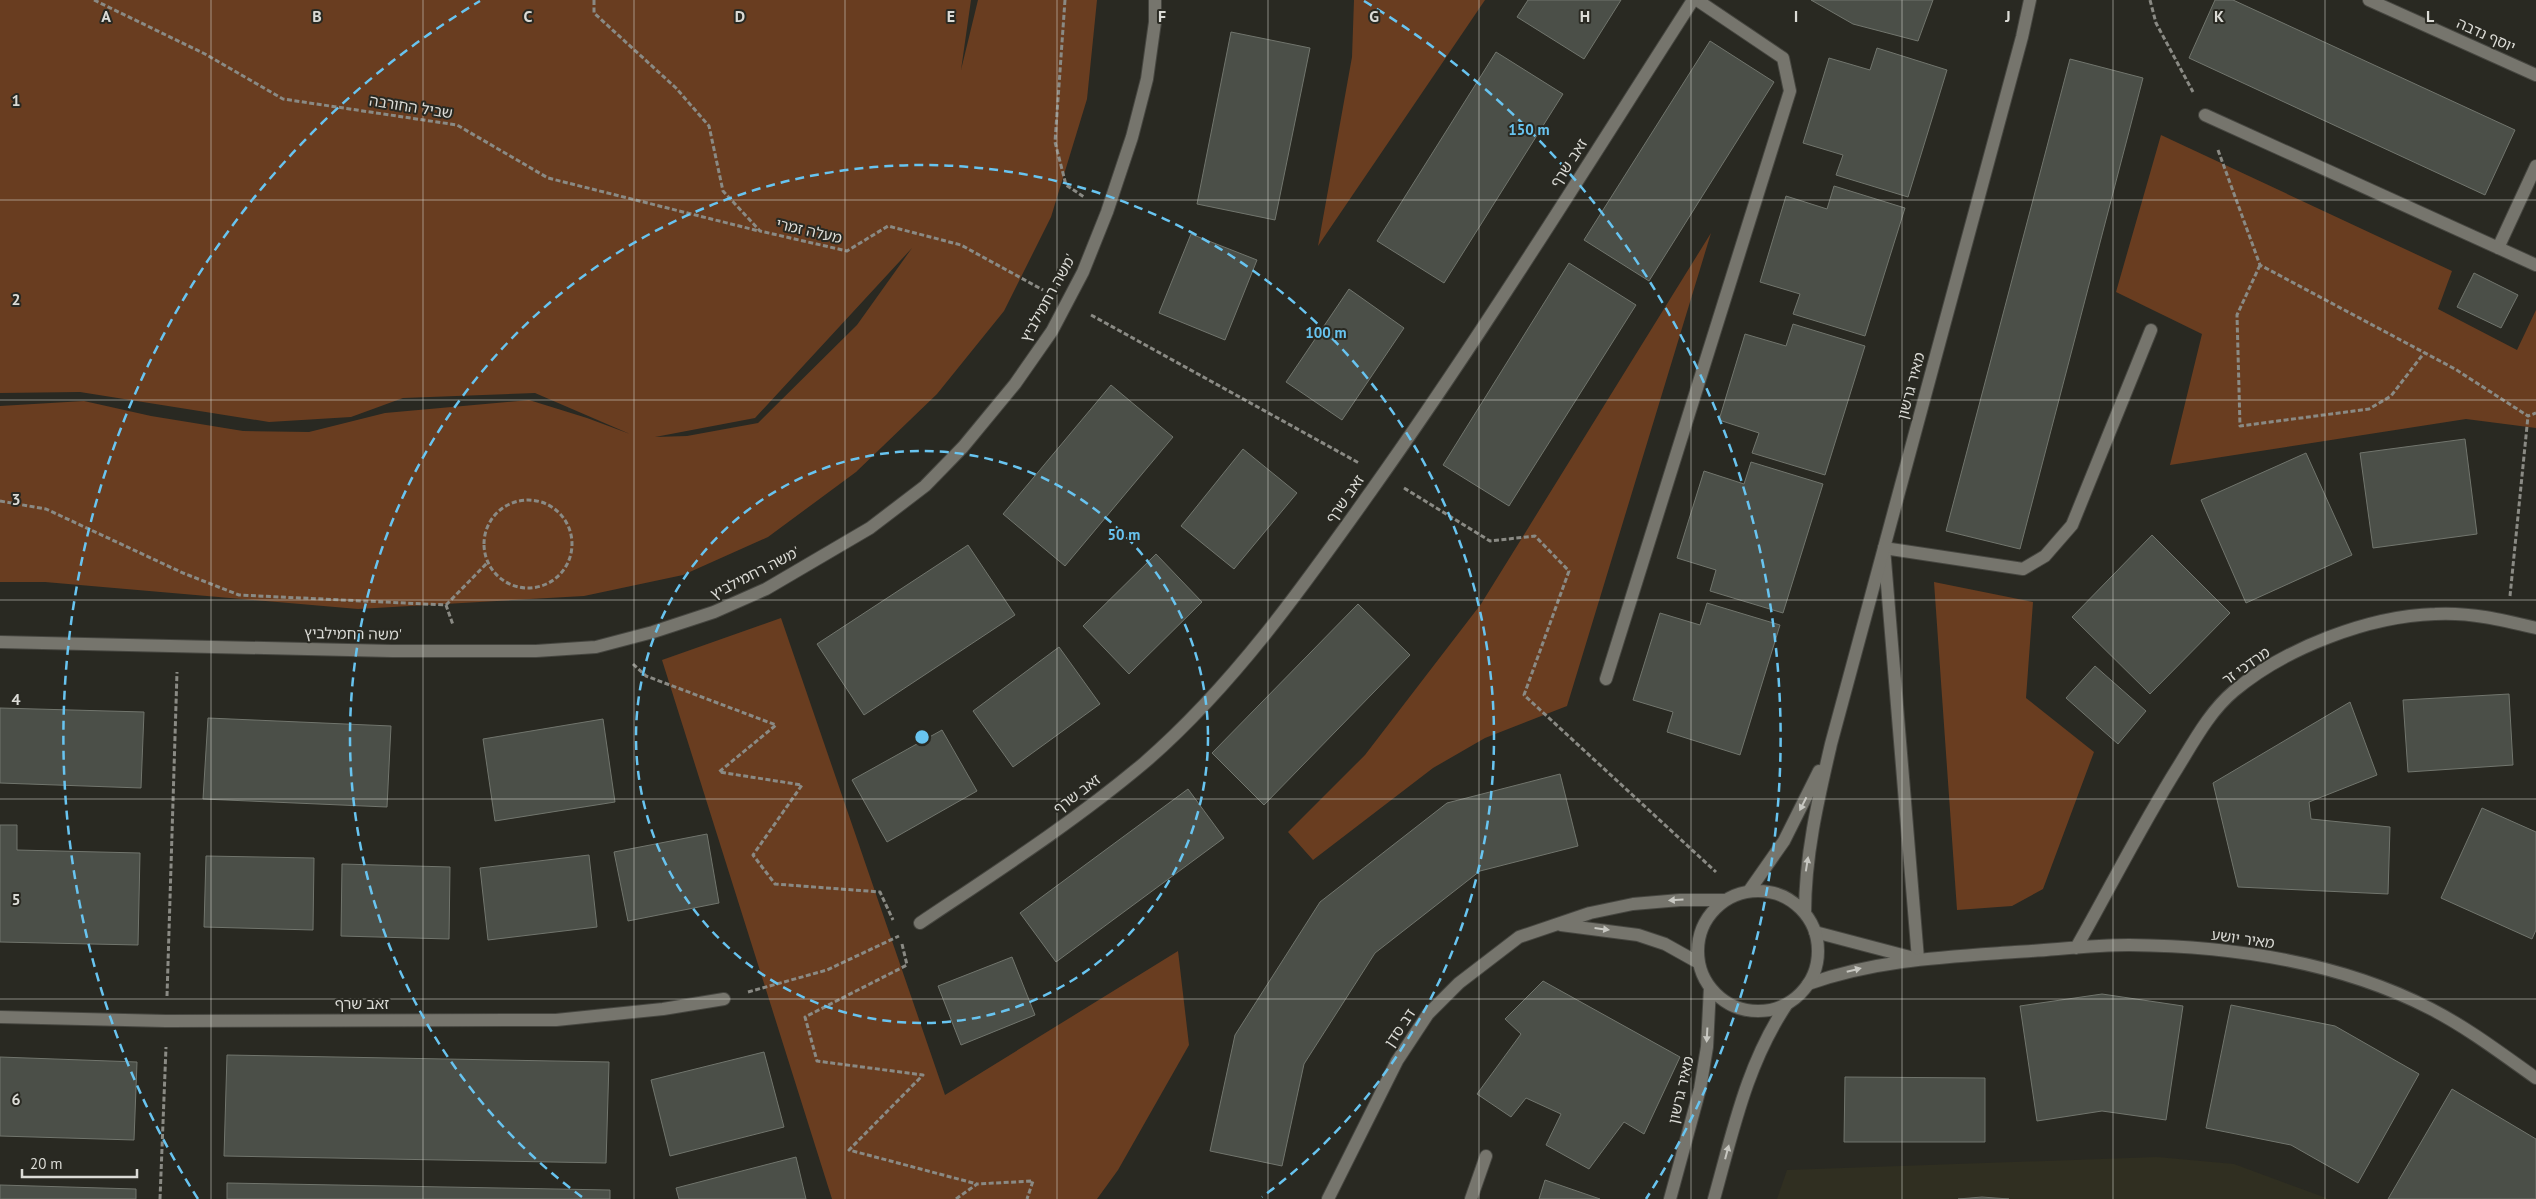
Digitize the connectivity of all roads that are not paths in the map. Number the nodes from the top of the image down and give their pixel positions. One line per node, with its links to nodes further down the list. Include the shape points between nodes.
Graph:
1 (1155, 0): 16 (street, משה רחמילביץ', via 1147,80 1132,137 1083,272 1052,331 1014,384 925,486 870,528 766,589 714,612 596,647 463,651)
2 (1693, 0): 22 (street, זאב שרף, via 1444,388 1265,635 1205,703 1145,762 1088,807)
3 (1697, 0): 17 (street, via 1783,58 1790,91)
4 (2030, 0): 7 (street, מאיר גרשון)
5 (2039, 0): 7 (street, מאיר גרשון)
6 (2371, 0): 8 (street, יוסף נדבה)
7 (2022, 37): 14 (street, מאיר גרשון)
8 (2536, 75)
9 (2206, 114): 11 (street)
10 (2536, 166): 11 (street)
11 (2498, 248): 12 (street)
12 (2536, 265)
13 (2151, 330): 14 (street, via 2072,525 2045,556 2023,569)
14 (1884, 548): 18 (street, מאיר גרשון); 26 (street)
15 (2536, 628): 25 (street, מרדכי זר, via 2492,617 2436,614 2382,620 2322,640 2272,665 2233,692 2200,731 2160,796)
16 (0, 642)
17 (1606, 679)
18 (1831, 744): 19 (street, מאיר גרשון, one-way to 19, via 1784,840); 21 (street, מאיר גרשון, one-way to 18, via 1805,877 1813,823)
19 (1744, 892): 20 (street); 21 (street, via 1780,894)
20 (1725, 900): 23 (street, דב סדן, one-way to 23, via 1633,904); 27 (street, via 1702,928)
21 (1805, 913): 24 (street)
22 (920, 923)
23 (1553, 924): 27 (street, דב סדן, one-way to 27, via 1638,935 1665,944); 35 (street, דב סדן, via 1519,937 1459,983 1428,1014 1397,1060)
24 (1815, 932): 26 (street, מאיר יושע); 28 (street, via 1816,968)
25 (2076, 948): 26 (street, מאיר יושע); 33 (street, מאיר יושע, via 2128,945 2215,950 2287,961 2366,982 2431,1009)
26 (1918, 959): 28 (street, מאיר יושע, one-way to 26, via 1871,966)
27 (1699, 963): 29 (street)
28 (1808, 984): 31 (street)
29 (1710, 987): 31 (street, via 1722,999 1753,1011 1770,1010); 37 (street, מאיר גרשון, one-way to 37, via 1707,1048 1700,1089)
30 (724, 999): 32 (street, זאב שרף, via 556,1020 166,1021)
31 (1786, 1004): 38 (street, one-way to 31, via 1755,1059)
32 (0, 1017)
33 (2536, 1078)
34 (1486, 1156): 36 (street)
35 (1328, 1199)
36 (1470, 1199)
37 (1670, 1199)
38 (1714, 1199)

